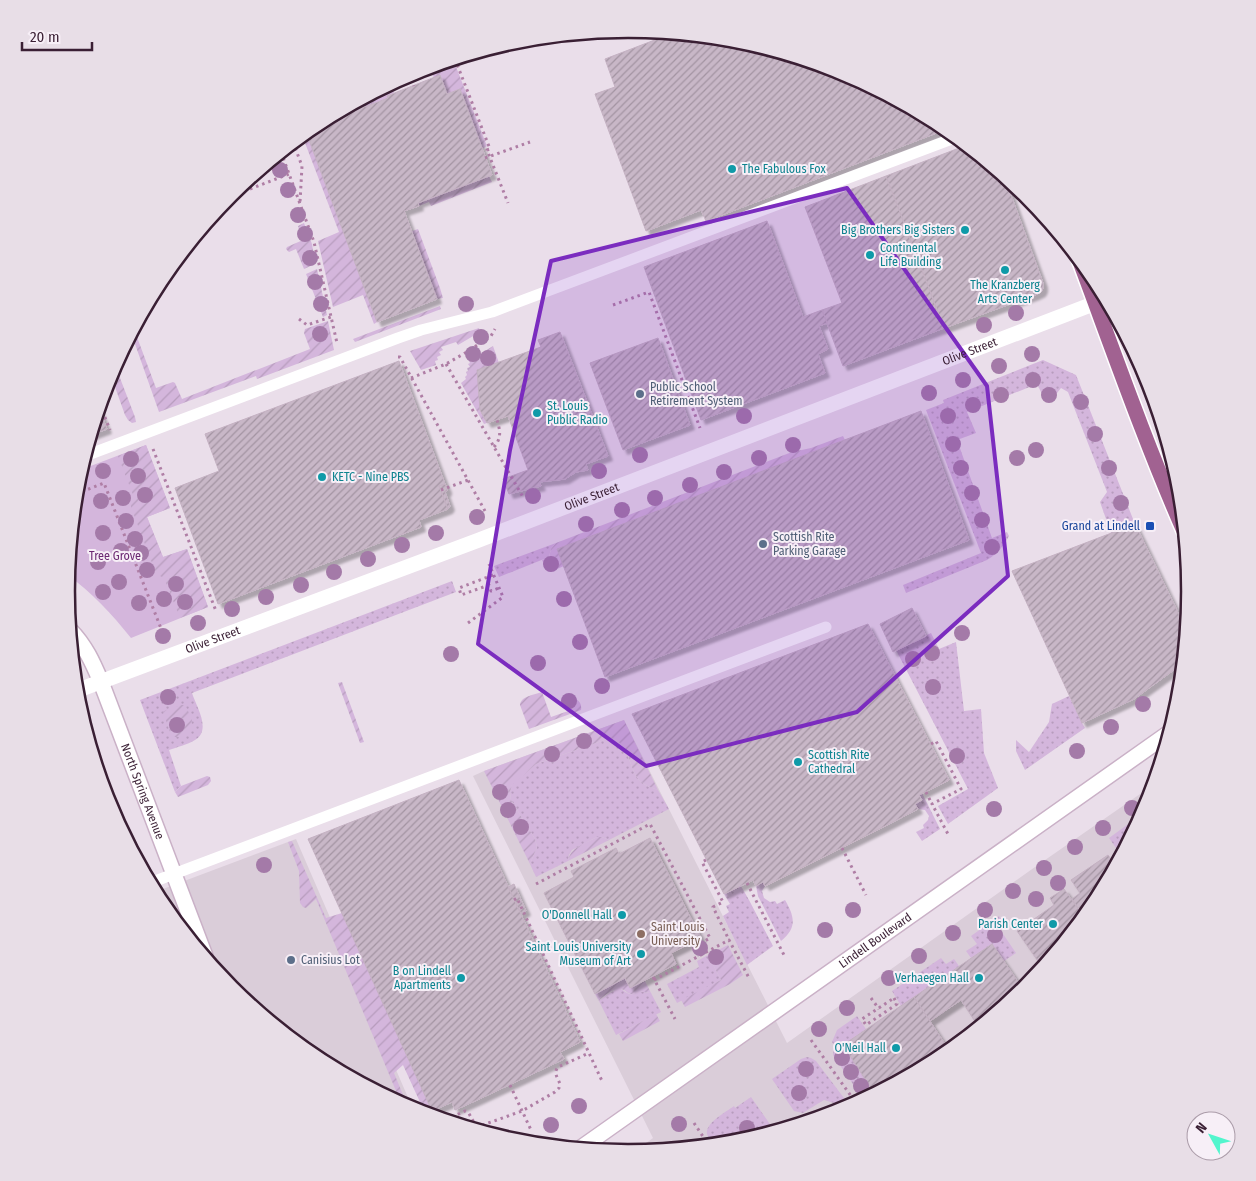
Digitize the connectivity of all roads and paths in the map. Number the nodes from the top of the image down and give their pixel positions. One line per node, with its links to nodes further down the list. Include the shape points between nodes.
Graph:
1 (457, 65): 7 (path)
2 (413, 82): 3 (path)
3 (414, 86)
4 (948, 140): 27 (lane, via 501,308 398,338)
5 (530, 142): 7 (path)
6 (296, 149): 13 (path, via 302,166)
7 (490, 156): 9 (path); 12 (path)
8 (283, 158): 10 (path)
9 (485, 158)
10 (289, 174): 11 (path); 13 (path)
11 (250, 189)
12 (508, 203)
13 (300, 205): 17 (path, via 314,242)
14 (1099, 302): 45 (street, Olive Street)
15 (613, 306): 26 (path, via 649,292)
16 (1103, 308): 36 (main road, via 1139,422)
17 (331, 317): 18 (path, via 307,325); 20 (path)
18 (299, 319)
19 (486, 340): 22 (path)
20 (338, 348)
21 (400, 357): 23 (path)
22 (446, 364): 23 (path); 29 (path)
23 (411, 378): 31 (path)
24 (104, 414): 28 (path)
25 (497, 420): 29 (path, via 500,436)
26 (700, 428)
27 (147, 432): 28 (lane); 40 (path)
28 (116, 444): 30 (lane)
29 (494, 448): 34 (path)
30 (93, 453)
31 (468, 480): 32 (path); 35 (path)
32 (441, 490)
33 (85, 491): 43 (path, via 104,483)
34 (523, 497)
35 (485, 511)
36 (1175, 511)
37 (489, 564): 38 (path)
38 (493, 575): 39 (path); 39 (path, via 459,588 461,595 489,584 492,591)
39 (499, 588): 41 (path, via 503,597)
40 (216, 611)
41 (468, 623)
42 (826, 627): 54 (lane)
43 (162, 631)
44 (77, 638): 45 (street, North Spring Avenue)
45 (101, 682): 46 (street, Olive Street); 54 (street, North Spring Avenue)
46 (84, 688)
47 (1161, 739): 80 (street, Lindell Boulevard)
48 (930, 744): 50 (path, via 936,741 961,789)
49 (926, 792): 50 (path)
50 (932, 804): 51 (path)
51 (949, 836)
52 (842, 848): 58 (path)
53 (706, 860): 61 (path, via 702,862 723,902 713,907)
54 (174, 874): 55 (lane); 60 (street, North Spring Avenue)
55 (157, 880)
56 (747, 883): 62 (path)
57 (536, 884): 63 (path, via 650,824 710,938 694,946)
58 (866, 895)
59 (514, 900): 69 (path, via 517,898)
60 (198, 938)
61 (729, 940): 63 (path); 64 (path)
62 (784, 955)
63 (699, 956): 67 (path, via 653,978)
64 (749, 978)
65 (871, 998): 66 (path)
66 (878, 1009): 66 (path, via 894,998 898,1004 866,1025 862,1019)
67 (675, 1019)
68 (811, 1040): 72 (path)
69 (589, 1053): 70 (path); 73 (path, via 558,1068 556,1073 560,1084 556,1092)
70 (602, 1081)
71 (510, 1085): 73 (path)
72 (851, 1096)
73 (522, 1111): 77 (path); 78 (path)
74 (455, 1116): 75 (path, via 465,1111)
75 (474, 1121)
76 (694, 1123): 79 (path)
77 (484, 1125)
78 (531, 1130)
79 (704, 1138)
80 (590, 1142)

